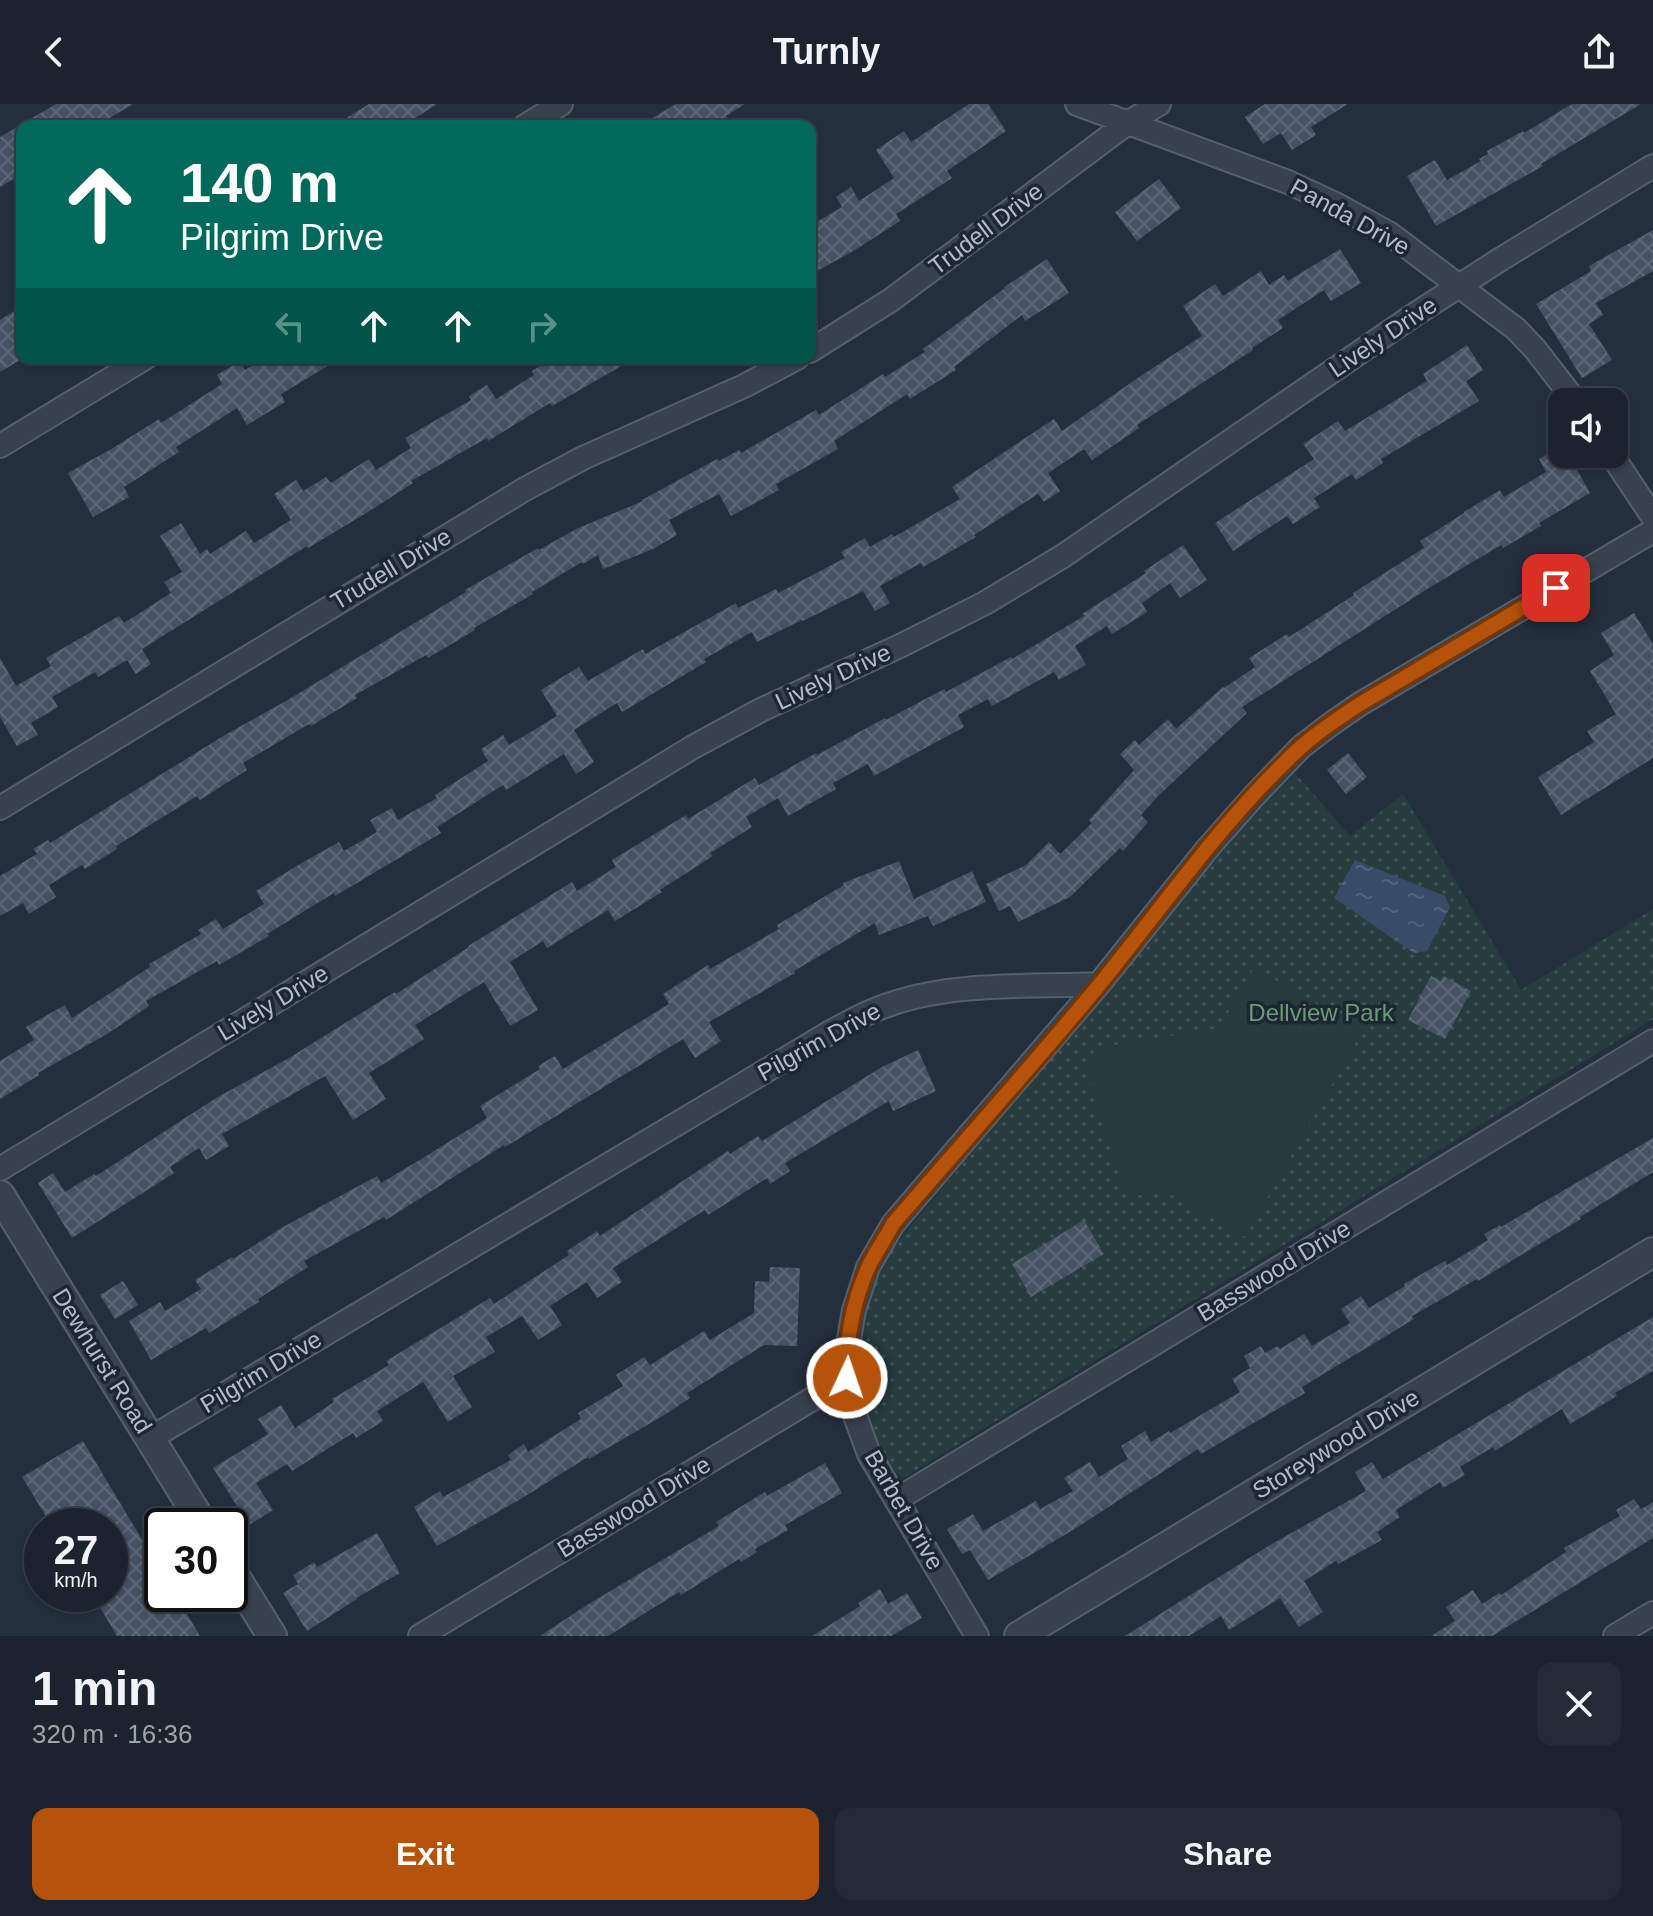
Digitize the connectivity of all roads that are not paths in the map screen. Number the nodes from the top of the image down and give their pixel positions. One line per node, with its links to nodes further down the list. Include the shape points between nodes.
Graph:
1 (561, 104): 4 (street)
2 (1077, 104): 5 (street, Panda Drive)
3 (1159, 104): 5 (street, Trudell Drive)
4 (535, 120)
5 (1126, 124): 7 (street, Panda Drive, via 1335,204 1390,234); 8 (street, Trudell Drive, via 891,300)
6 (1653, 166): 7 (street, Lively Drive)
7 (1459, 285): 11 (street, Panda Drive, via 1516,329); 19 (street, Lively Drive, via 1063,556 985,603 693,747)
8 (816, 347)
9 (135, 364): 12 (street)
10 (786, 364): 16 (street, Trudell Drive, via 525,489)
11 (1565, 388)
12 (0, 446)
13 (1620, 468): 14 (street)
14 (1653, 517)
15 (1653, 531): 17 (street, via 1360,704 1301,747 1217,838)
16 (0, 808)
17 (1099, 984): 22 (street, Barbet Drive, via 893,1224 868,1267 854,1310); 23 (street, Pilgrim Drive, via 951,990 860,1017)
18 (1653, 1041): 24 (street, Basswood Drive)
19 (0, 1169)
20 (0, 1195): 23 (street, Dewhurst Road)
21 (1653, 1252): 31 (street, Storeywood Drive)
22 (847, 1378): 24 (street, Barbet Drive, via 869,1454); 29 (street, Basswood Drive)
23 (151, 1438): 25 (street, Dewhurst Road)
24 (896, 1500): 30 (street, Barbet Drive)
25 (193, 1508)
26 (248, 1597): 28 (street)
27 (1653, 1613): 32 (street)
28 (272, 1636)
29 (420, 1636)
30 (977, 1636)
31 (1019, 1636)
32 (1615, 1636)

